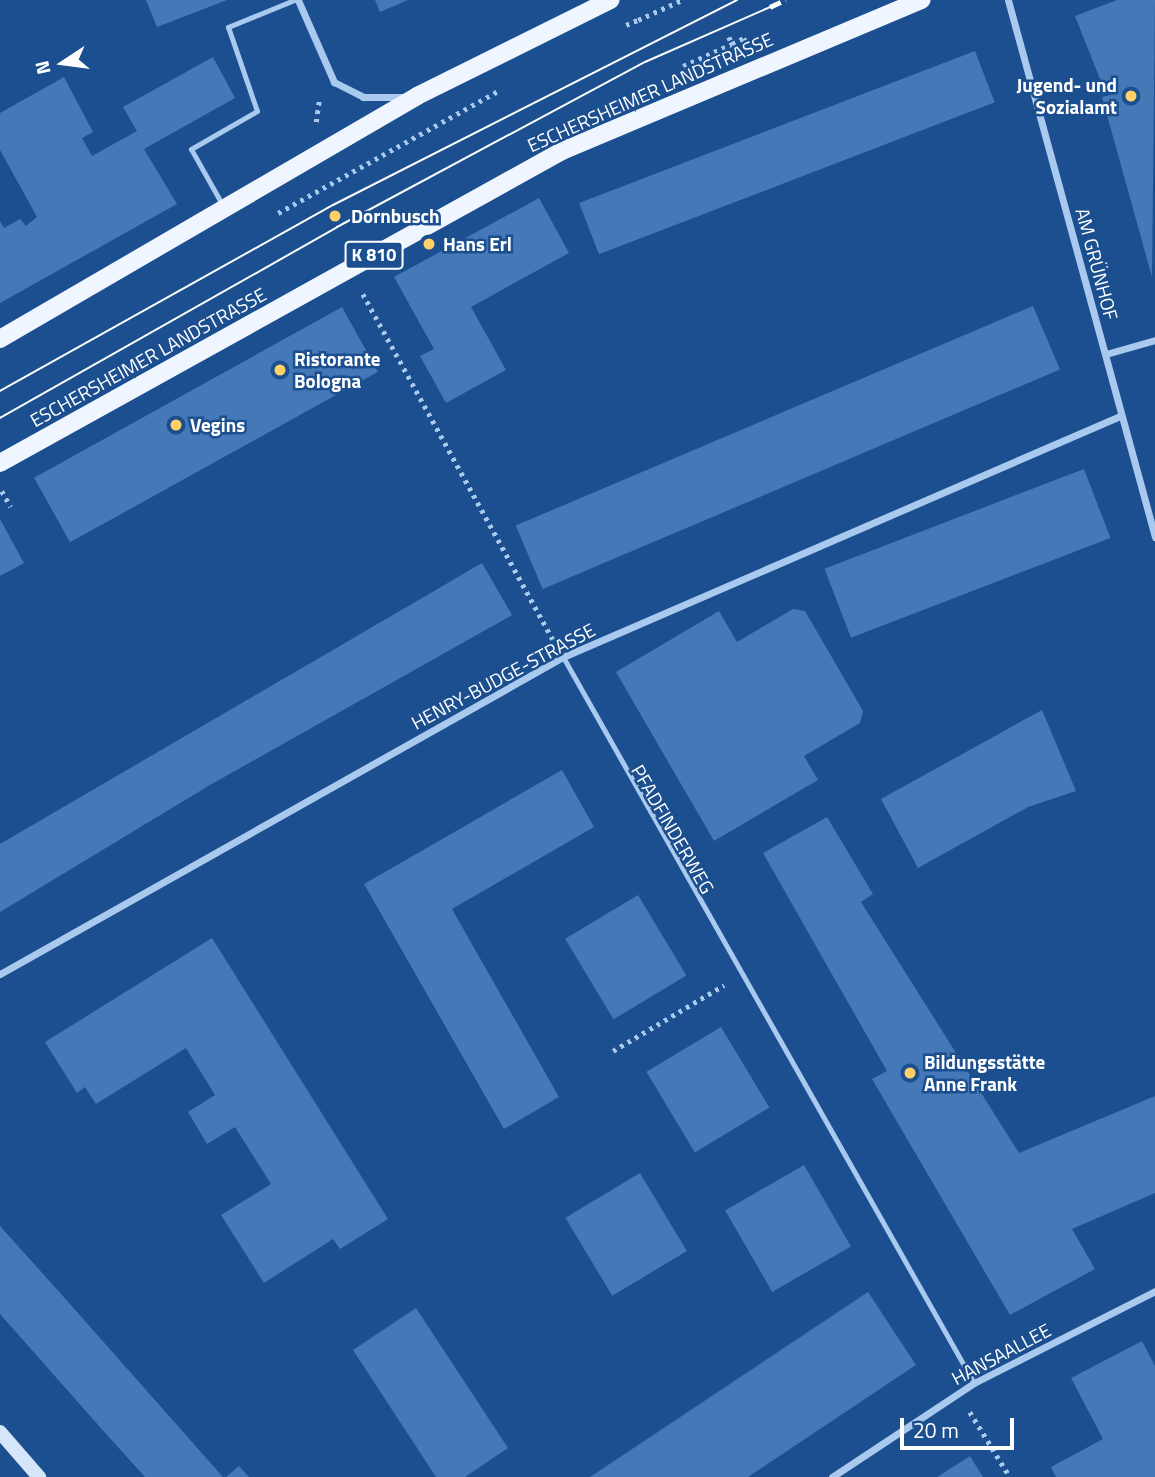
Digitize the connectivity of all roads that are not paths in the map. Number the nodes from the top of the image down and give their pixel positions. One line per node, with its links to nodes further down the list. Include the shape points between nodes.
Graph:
1 (296, 0): 5 (street, via 334,82 363,97); 6 (lane, via 228,27 257,111 191,149)
2 (610, 0): 5 (main road)
3 (922, 0): 11 (main road, ESCHERSHEIMER LANDSTRASSE / K 810, via 562,151)
4 (1008, 0): 9 (street, AM GRÜNHOF)
5 (416, 96): 6 (main road)
6 (226, 211): 7 (main road)
7 (0, 339)
8 (1155, 340): 9 (street)
9 (1106, 354): 10 (street, AM GRÜNHOF)
10 (1120, 416): 12 (street, AM GRÜNHOF); 13 (street, HENRY-BUDGE-STRASSE)
11 (0, 463)
12 (1155, 537)
13 (563, 657): 14 (street, HENRY-BUDGE-STRASSE); 16 (lane, PFADFINDERWEG)
14 (0, 974)
15 (1155, 1292): 16 (street, HANSAALLEE)
16 (974, 1383): 18 (street, HANSAALLEE)
17 (0, 1432): 19 (main road)
18 (836, 1476)
19 (39, 1477)

